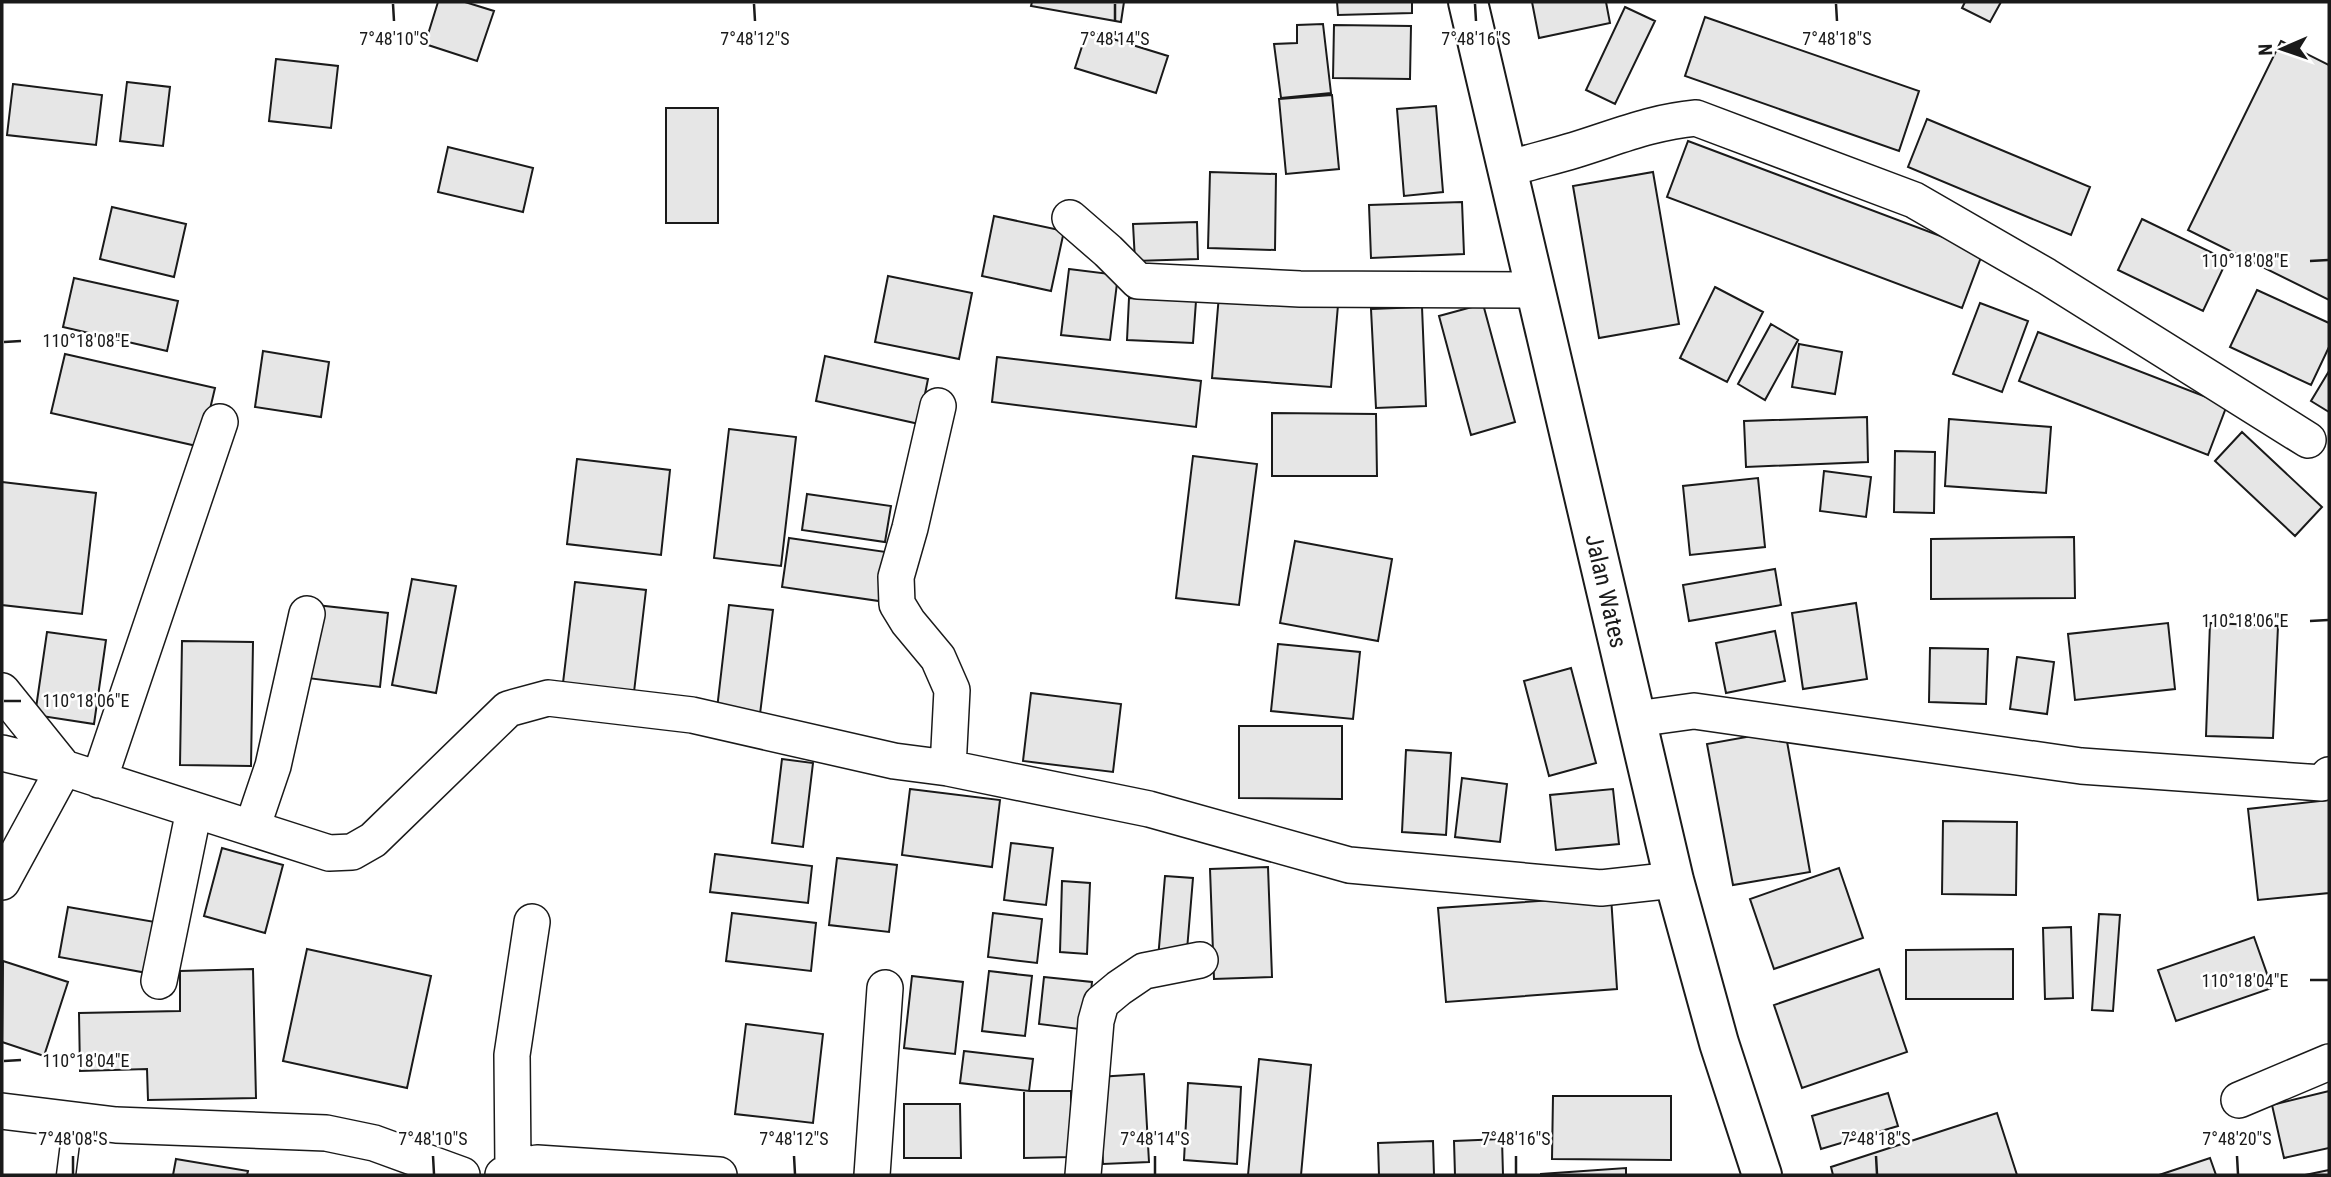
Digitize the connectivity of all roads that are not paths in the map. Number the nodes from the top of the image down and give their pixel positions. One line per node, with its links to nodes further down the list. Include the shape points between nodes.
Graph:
1 (1468, 2): 2 (highway, Jalan Wates)
2 (1507, 169): 4 (highway, Jalan Wates); 7 (street, via 1654,124 1696,118 1914,201 2046,275)
3 (1070, 218): 4 (street, via 1138,281 1300,289)
4 (1535, 290): 10 (highway, Jalan Wates)
5 (938, 405): 13 (street, via 896,577 897,604 937,658 952,690)
6 (220, 422): 15 (street)
7 (2308, 440)
8 (307, 614): 17 (street, via 273,766)
9 (2, 691): 12 (street)
10 (1636, 719): 14 (street, via 1695,711 2081,766 2322,783); 18 (highway, Jalan Wates)
11 (2, 753): 12 (street)
12 (64, 768): 15 (street); 19 (street)
13 (948, 768): 17 (street, via 894,761 692,715 548,698 508,709 373,840 352,852 329,853); 18 (street, via 1149,809 1349,864 1601,888)
14 (2329, 775)
15 (99, 780): 16 (street)
16 (194, 810): 17 (street); 22 (street)
17 (252, 828)
18 (1674, 880): 34 (highway, Jalan Wates)
19 (2, 882)
20 (532, 922): 28 (street, via 512,1055)
21 (1200, 960): 33 (street, via 1144,971 1101,1003)
22 (159, 981)
23 (885, 988): 32 (street)
24 (2329, 1062): 25 (street)
25 (2239, 1100)
26 (2, 1111): 27 (street)
27 (73, 1120): 29 (lane); 30 (street, via 326,1133 374,1143)
28 (508, 1172): 31 (street, via 537,1163)
29 (66, 1175)
30 (462, 1175)
31 (719, 1175)
32 (872, 1175)
33 (1083, 1175)
34 (1762, 1175)

